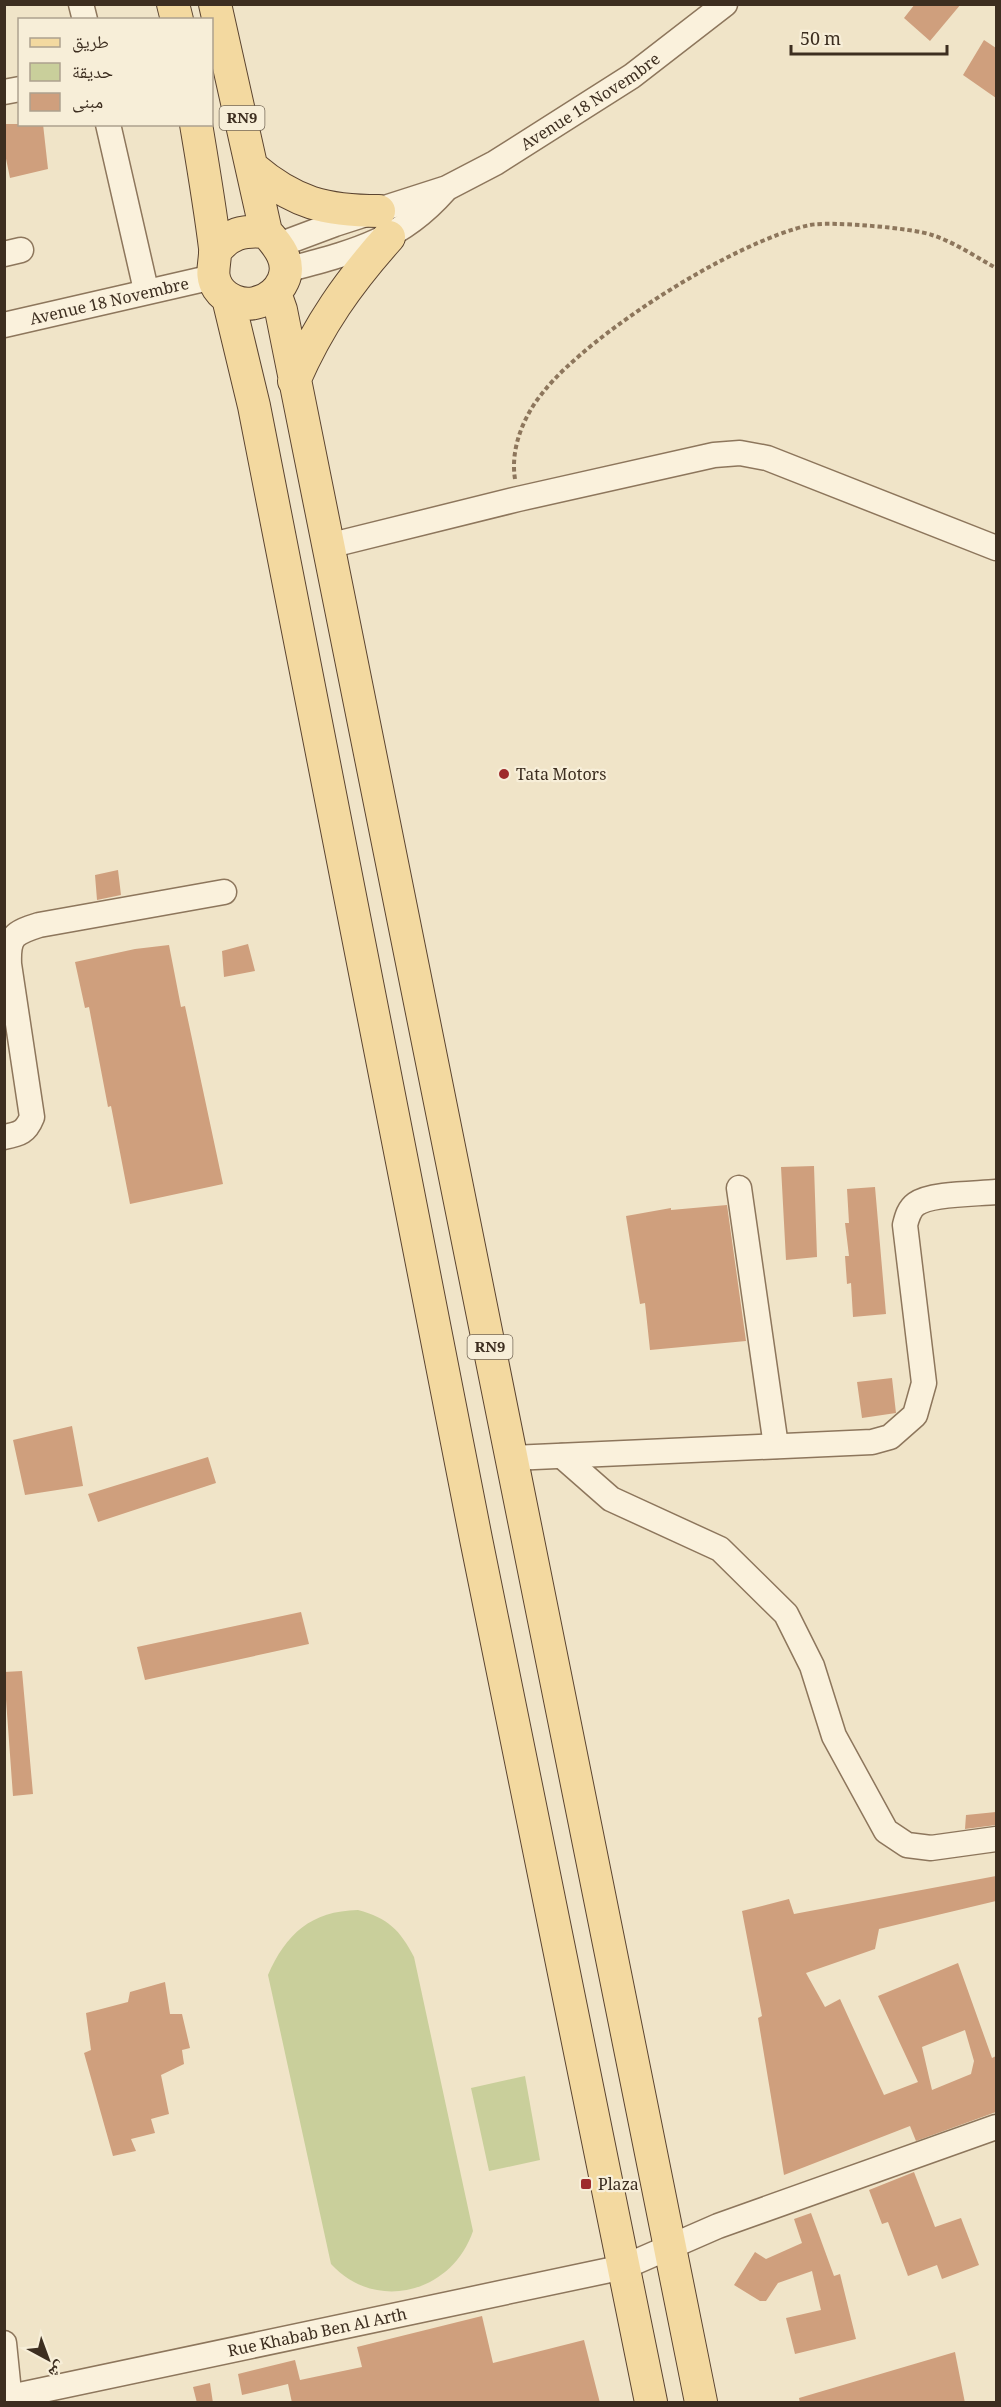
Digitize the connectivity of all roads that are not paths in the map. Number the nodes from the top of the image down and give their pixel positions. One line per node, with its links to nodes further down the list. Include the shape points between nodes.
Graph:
1 (215, 4): 5 (main road, RN9)
2 (725, 4): 6 (street, Avenue 18 Novembre, via 587,106 447,188 420,215)
3 (108, 126): 9 (street)
4 (196, 126): 8 (main road, RN9)
5 (253, 168): 6 (main road, via 278,188 307,202); 7 (main road, RN9)
6 (384, 224): 7 (street, Avenue 18 Novembre, via 335,224); 7 (street, Avenue 18 Novembre, via 347,254); 11 (main road, via 317,331)
7 (276, 260): 8 (main road, via 245,231 233,234); 8 (main road, via 265,300 252,304 240,303); 11 (main road, RN9)
8 (219, 276): 9 (street, Avenue 18 Novembre); 24 (main road, RN9, via 254,406)
9 (146, 290): 10 (street, Avenue 18 Novembre)
10 (4, 325)
11 (294, 381): 12 (main road, RN9)
12 (328, 546): 13 (street, via 518,499 714,455 740,453 767,458); 20 (main road, RN9)
13 (996, 548)
14 (224, 892): 15 (street, via 39,926 13,937 8,946 9,964 32,1117 21,1134)
15 (4, 1137)
16 (739, 1188): 18 (street)
17 (996, 1192): 18 (street, via 930,1199 908,1212 905,1225 924,1383 915,1415 890,1437 872,1442)
18 (776, 1446): 19 (street)
19 (562, 1456): 20 (street); 21 (street, via 612,1499 720,1549 786,1614 812,1666 834,1736 886,1831 907,1845 931,1848)
20 (512, 1458): 23 (main road, RN9)
21 (996, 1839)
22 (996, 2127): 23 (street, Rue Khabab Ben Al Arth)
23 (668, 2246): 24 (street, Rue Khabab Ben Al Arth); 28 (main road, RN9)
24 (624, 2267): 26 (street, Rue Khabab Ben Al Arth); 27 (main road, RN9)
25 (5, 2358): 26 (street)
26 (10, 2400)
27 (651, 2403)
28 (701, 2403)

